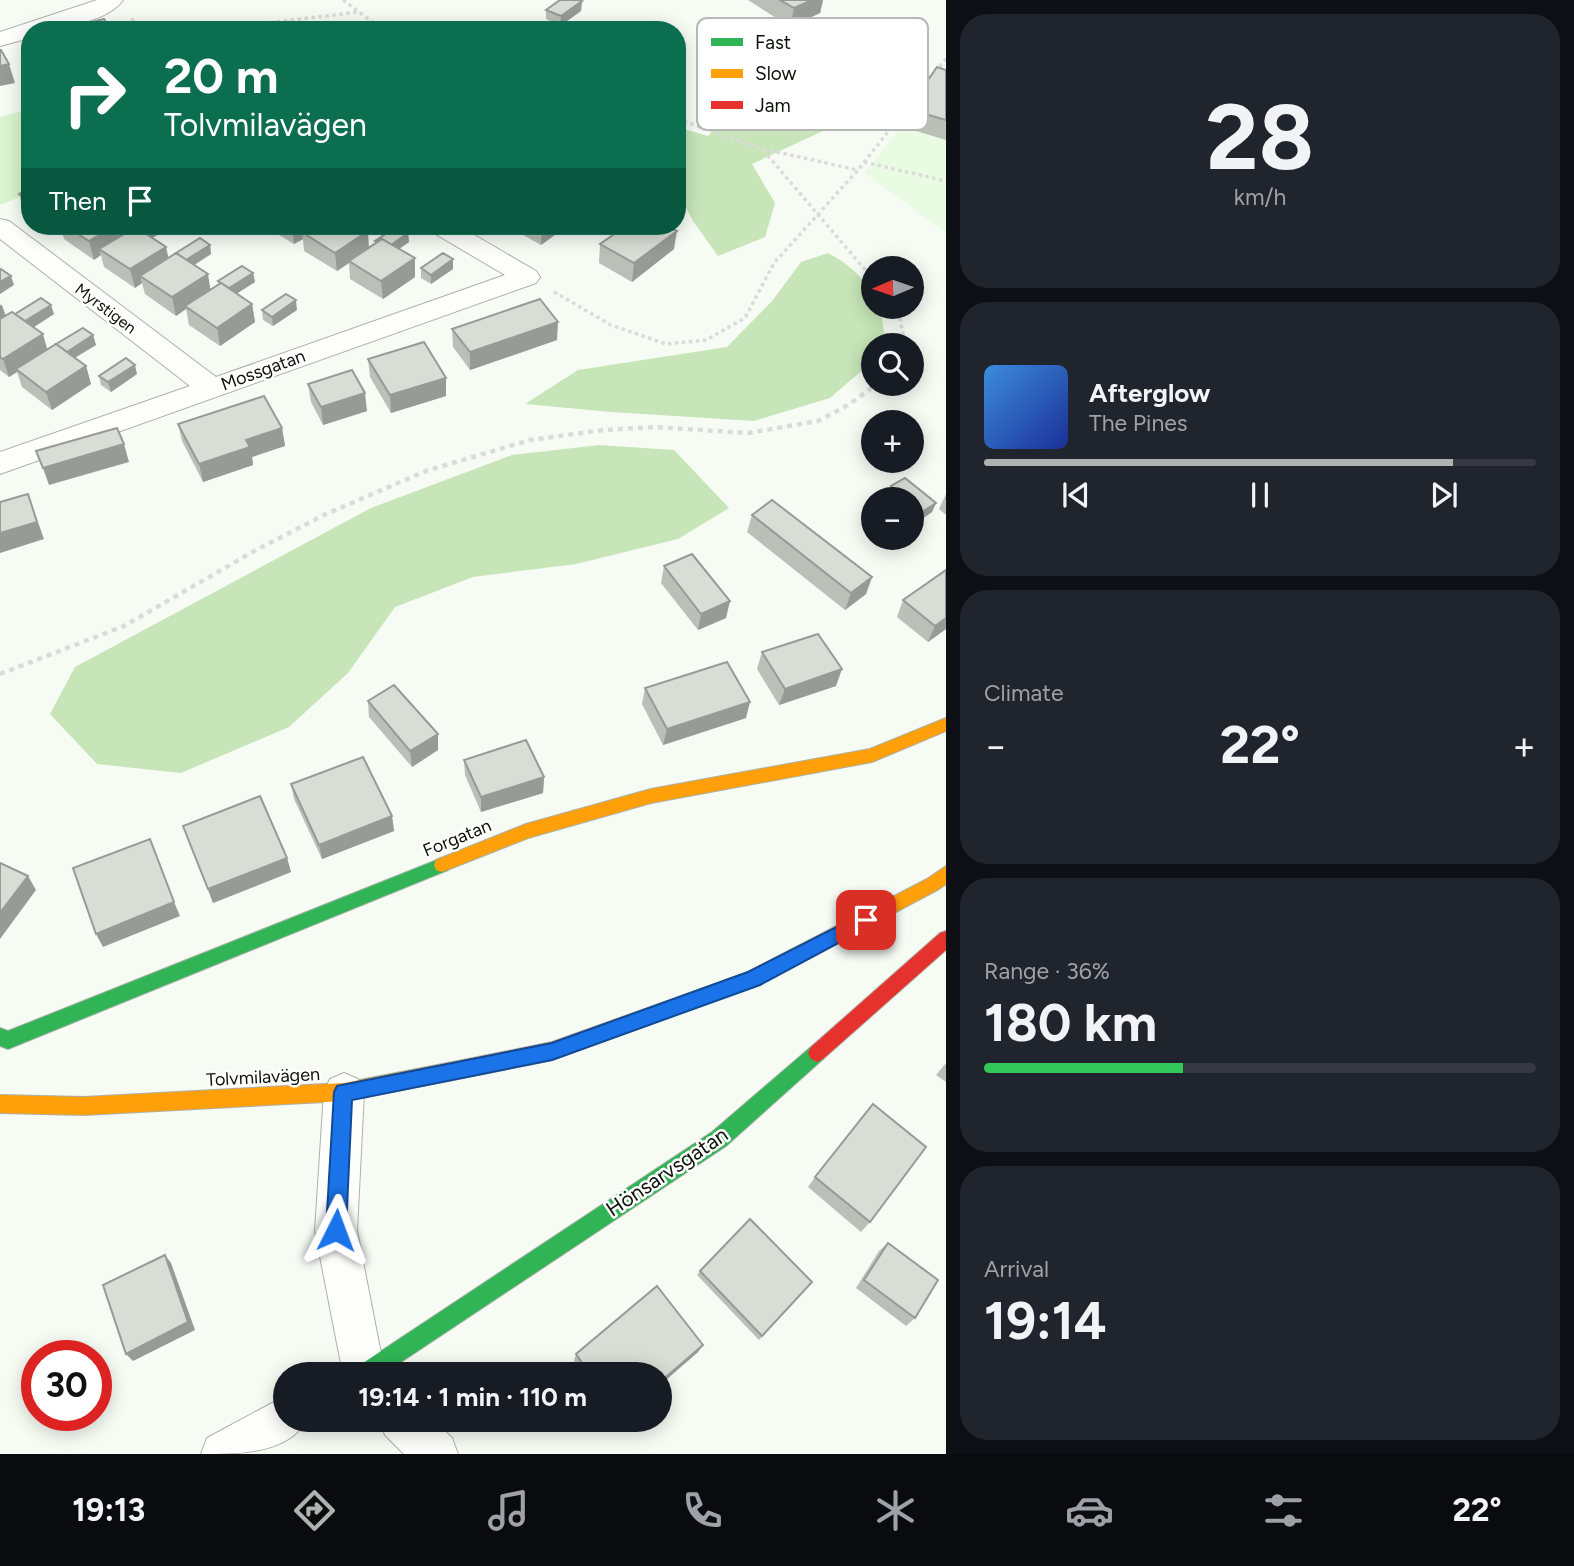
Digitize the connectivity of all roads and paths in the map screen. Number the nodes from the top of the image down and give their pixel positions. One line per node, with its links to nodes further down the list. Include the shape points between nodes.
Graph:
1 (112, 0): 4 (street)
2 (343, 0): 3 (path)
3 (359, 12): 5 (path); 6 (path)
4 (60, 21)
5 (284, 21)
6 (371, 21)
7 (21, 33): 8 (street)
8 (0, 38)
9 (946, 59): 10 (path)
10 (928, 82)
11 (708, 130): 13 (path)
12 (889, 130): 14 (path)
13 (762, 149): 15 (path); 17 (path)
14 (864, 162): 15 (path); 16 (path)
15 (858, 170): 17 (path)
16 (946, 181)
17 (818, 215): 20 (path); 21 (path, via 774,263 745,318 706,340 666,344 611,325)
18 (0, 227): 22 (street, Myrstigen)
19 (456, 235): 21 (street)
20 (861, 265)
21 (527, 276): 22 (street, Mossgatan)
22 (212, 388): 24 (street, Mossgatan)
23 (861, 396): 25 (path, via 818,421 748,433 655,427 603,430 530,440 426,471 314,520 124,626)
24 (0, 463)
25 (0, 674)
26 (946, 724): 29 (street, Forgatan, via 872,755 651,796 526,831 8,1040)
27 (946, 873): 30 (street, Tolvmilavägen, via 933,884 741,983 552,1051)
28 (946, 939): 33 (street, Hönsarvsgatan, via 719,1139)
29 (0, 1037)
30 (344, 1092): 31 (street, Tolvmilavägen, via 84,1106); 32 (street, Hönsarvsgatan, via 336,1230)
31 (0, 1104)
32 (362, 1362)
33 (382, 1362)
34 (273, 1425): 36 (street)
35 (414, 1432): 37 (street)
36 (223, 1454)
37 (436, 1454)

